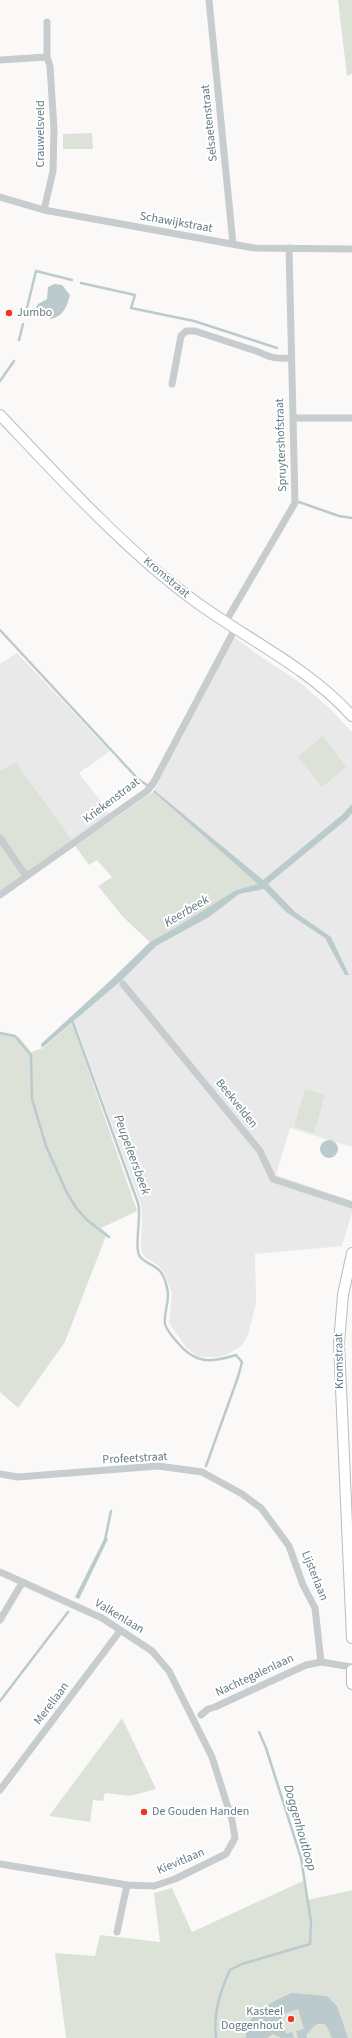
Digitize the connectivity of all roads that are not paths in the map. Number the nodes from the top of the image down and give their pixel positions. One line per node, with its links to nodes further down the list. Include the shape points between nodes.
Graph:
1 (209, 0): 7 (street, Selsaetenstraat)
2 (47, 22): 3 (street, Crauwelsveld)
3 (47, 57): 4 (street); 6 (street, Crauwelsveld, via 50,66 54,130 53,171)
4 (0, 60)
5 (0, 197): 6 (street, Schawijkstraat)
6 (44, 210): 7 (street, Schawijkstraat)
7 (233, 244): 8 (street, Schawijkstraat, via 254,248)
8 (289, 248): 9 (street, Schawijkstraat); 10 (street, Spruytershofstraat)
9 (352, 249)
10 (291, 358): 11 (street, via 268,357 195,331 186,331 181,336); 13 (street, Spruytershofstraat)
11 (172, 384)
12 (0, 415): 15 (main road, Kromstraat, via 137,553)
13 (293, 418): 14 (street); 15 (street, Spruytershofstraat, via 295,502)
14 (352, 418)
15 (225, 623): 16 (main road, Kromstraat)
16 (236, 629): 17 (main road, Kromstraat, via 295,666 327,690); 19 (street, Kriekenstraat, via 147,791)
17 (352, 716)
18 (0, 838): 19 (street)
19 (26, 876): 20 (street, Kriekenstraat)
20 (0, 895)
21 (123, 984): 22 (street, Beekvelden, via 260,1151 273,1180)
22 (352, 1205)
23 (352, 1253): 30 (main road, Kromstraat, via 343,1295 339,1343)
24 (0, 1474): 25 (street, Profeetstraat, via 18,1477 158,1466 179,1468 202,1472 227,1484)
25 (262, 1508): 31 (street, Lijsterlaan, via 289,1546 315,1608)
26 (0, 1572): 27 (street, Valkenlaan)
27 (22, 1583): 28 (street); 29 (street, Valkenlaan, via 102,1618)
28 (0, 1620)
29 (120, 1631): 34 (street, Valkenlaan, via 161,1659); 35 (street, Merellaan)
30 (352, 1638)
31 (321, 1662): 32 (street, Nachtegalenlaan); 34 (street, Nachtegalenlaan, via 300,1667)
32 (352, 1669): 33 (main road)
33 (352, 1684)
34 (193, 1718): 37 (street, Kievitlaan, via 212,1757 232,1820 235,1838 226,1854 175,1879 154,1886)
35 (0, 1790)
36 (0, 1864): 37 (street, Kievitlaan)
37 (127, 1885): 38 (street)
38 (118, 1932)

